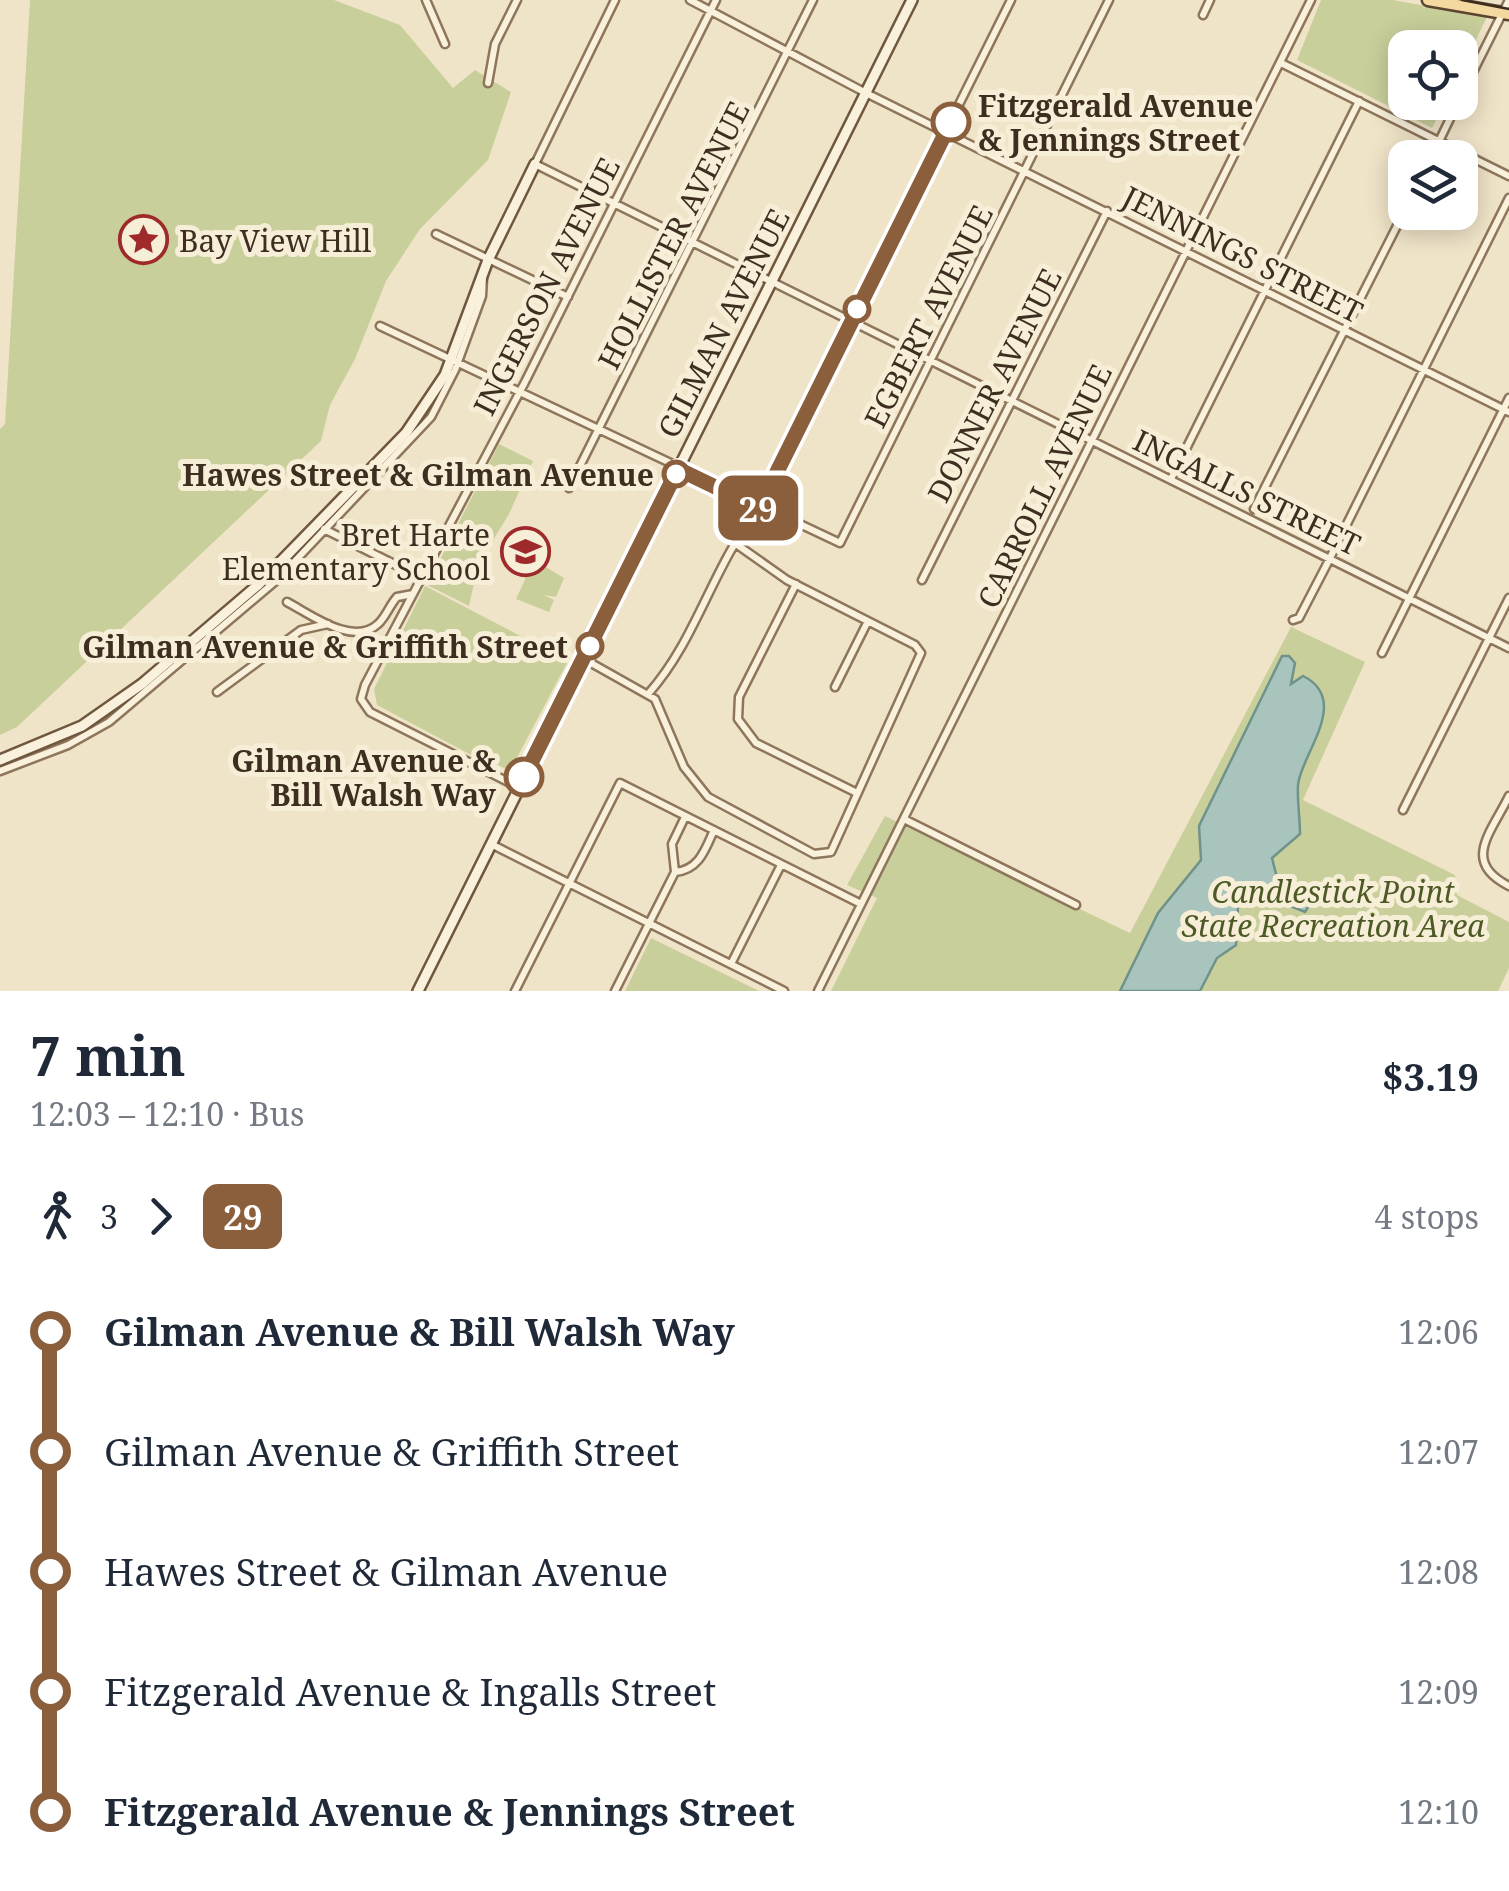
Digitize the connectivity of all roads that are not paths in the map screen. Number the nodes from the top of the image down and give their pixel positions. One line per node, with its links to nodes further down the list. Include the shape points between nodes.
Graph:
1 (426, 0): 17 (street)
2 (516, 0): 21 (street, via 495,44)
3 (615, 0): 27 (street)
4 (690, 0): 14 (street, JENNINGS STREET)
5 (716, 0): 14 (street, INGERSON AVENUE)
6 (813, 0): 18 (street, HOLLISTER AVENUE)
7 (912, 0): 22 (street, GILMAN AVENUE)
8 (1011, 0): 24 (street)
9 (1109, 0): 28 (street, EGBERT AVENUE)
10 (1210, 0): 16 (street)
11 (1311, 0): 19 (street, CARROLL AVENUE)
12 (1428, 0): 15 (main road)
13 (1509, 0): 15 (street)
14 (710, 12): 18 (street, JENNINGS STREET); 31 (street, INGERSON AVENUE)
15 (1506, 13): 20 (street)
16 (1203, 15)
17 (445, 44)
18 (788, 52): 22 (street, JENNINGS STREET); 35 (street, HOLLISTER AVENUE)
19 (1281, 63): 23 (street); 36 (street, CARROLL AVENUE)
20 (1478, 65)
21 (488, 83)
22 (866, 94): 24 (street, JENNINGS STREET); 38 (street, GILMAN AVENUE)
23 (1358, 101): 25 (street); 39 (street)
24 (946, 131): 28 (street, JENNINGS STREET); 41 (street)
25 (1437, 140)
26 (1478, 160): 29 (street)
27 (534, 164): 31 (street, INGALLS STREET); 37 (street)
28 (1026, 172): 32 (street, JENNINGS STREET); 45 (street, EGBERT AVENUE)
29 (1509, 176)
30 (1509, 198): 46 (street)
31 (616, 201): 35 (street, INGALLS STREET); 40 (street, INGERSON AVENUE)
32 (1106, 211): 36 (street, JENNINGS STREET); 49 (street, DONNER AVENUE)
33 (1395, 230): 43 (street)
34 (436, 234): 37 (street)
35 (694, 244): 38 (street, INGALLS STREET); 51 (street, HOLLISTER AVENUE)
36 (1186, 250): 39 (street, JENNINGS STREET); 52 (street, CARROLL AVENUE)
37 (489, 258): 40 (street); 44 (street)
38 (772, 282): 41 (street, INGALLS STREET); 53 (street, GILMAN AVENUE)
39 (1265, 290): 43 (street, JENNINGS STREET); 54 (street)
40 (568, 297): 47 (street, INGERSON AVENUE)
41 (852, 320): 45 (street, INGALLS STREET); 56 (street)
42 (380, 326): 44 (street)
43 (1345, 330): 46 (street, JENNINGS STREET); 57 (street)
44 (455, 360): 47 (street); 58 (street, via 406,433)
45 (931, 360): 49 (street, INGALLS STREET); 56 (street, EGBERT AVENUE, via 840,543)
46 (1424, 370): 50 (street, JENNINGS STREET); 60 (street)
47 (520, 390): 51 (street); 61 (street, INGERSON AVENUE)
48 (1509, 398): 50 (street)
49 (1011, 400): 52 (street, INGALLS STREET); 62 (street, DONNER AVENUE)
50 (1506, 411): 65 (street)
51 (600, 431): 53 (street); 55 (street, HOLLISTER AVENUE)
52 (1091, 439): 54 (street, INGALLS STREET); 86 (street, CARROLL AVENUE)
53 (678, 469): 56 (street); 74 (street, GILMAN AVENUE)
54 (1170, 479): 60 (street, INGALLS STREET)
55 (568, 488)
56 (759, 508): 59 (street)
57 (1254, 509)
58 (321, 528): 61 (street); 75 (street)
59 (736, 544): 63 (street); 78 (street, via 670,669)
60 (1330, 558): 65 (street, INGALLS STREET); 68 (street)
61 (422, 578): 64 (street, INGERSON AVENUE)
62 (922, 580)
63 (796, 584): 69 (street); 82 (street, via 739,697 738,719 756,743)
64 (413, 594): 70 (street, via 396,597 368,631); 81 (street, INGERSON AVENUE, via 362,699 373,714)
65 (1409, 598): 71 (street, INGALLS STREET); 73 (street)
66 (1509, 598): 71 (street)
67 (287, 602): 70 (street)
68 (1296, 619)
69 (868, 620): 76 (street); 82 (street, via 916,646 921,657)
70 (334, 626): 77 (street, via 307,626)
71 (1489, 638): 72 (street, INGALLS STREET); 84 (street)
72 (1509, 648)
73 (1382, 653)
74 (584, 659): 78 (street); 81 (street, GILMAN AVENUE)
75 (166, 670): 79 (street, via 82,726); 80 (street, via 89,734)
76 (834, 686)
77 (217, 692)
78 (649, 692): 82 (street, via 664,712 684,766 708,797 814,854 834,849)
79 (0, 760)
80 (0, 771)
81 (518, 788): 88 (street, GILMAN AVENUE)
82 (854, 792)
83 (1509, 796): 92 (street, via 1482,852 1482,866)
84 (1402, 810)
85 (685, 817): 87 (street); 90 (street, via 672,844); 91 (street, via 620,783)
86 (906, 820): 93 (street, CARROLL AVENUE); 94 (street)
87 (714, 830): 89 (street); 90 (street, via 700,860)
88 (490, 844): 91 (street); 97 (street, GILMAN AVENUE)
89 (780, 865): 93 (street); 96 (street)
90 (675, 872): 95 (street)
91 (567, 883): 95 (street); 98 (street)
92 (1509, 886)
93 (862, 904): 101 (street, CARROLL AVENUE)
94 (1076, 905)
95 (650, 923): 96 (street); 99 (street)
96 (731, 964): 100 (street)
97 (418, 991)
98 (515, 991)
99 (615, 991)
100 (784, 991)
101 (818, 991)

